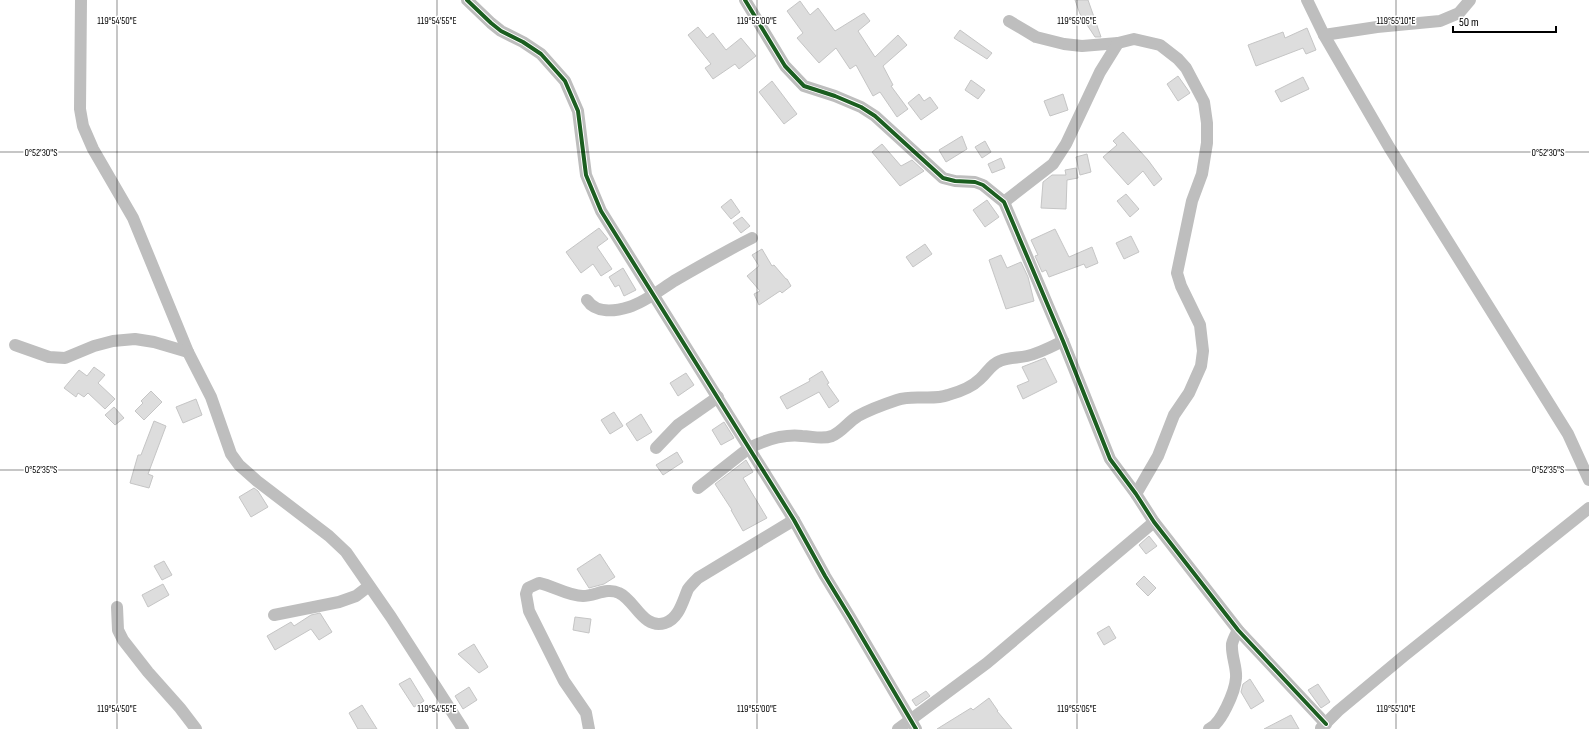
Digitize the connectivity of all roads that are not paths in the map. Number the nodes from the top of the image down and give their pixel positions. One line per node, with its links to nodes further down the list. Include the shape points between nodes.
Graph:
1 (81, 0): 15 (street, via 80,109 83,126 133,218)
2 (468, 0): 11 (street, via 501,31 541,54 565,81 578,111 586,175 601,211)
3 (745, 0): 9 (street, via 785,66 804,86 861,107 943,178 975,182)
4 (1307, 0): 7 (street)
5 (1470, 0): 7 (street, via 1460,13 1440,21)
6 (1009, 21): 8 (street, via 1036,37 1053,42 1082,46)
7 (1324, 35): 19 (street, via 1389,147 1564,428)
8 (1118, 43): 9 (street, via 1100,72 1066,144 1053,164); 21 (street, via 1134,39 1145,41 1160,45 1178,58 1192,77 1204,102 1207,123 1202,174 1192,201 1177,273 1200,325 1203,351 1201,366 1174,415 1158,456)
9 (1004, 202): 13 (street)
10 (752, 238): 11 (street)
11 (653, 294): 12 (street, via 620,310 598,310 591,306); 16 (street)
12 (588, 300)
13 (1063, 341): 18 (street, via 1040,352 998,361 979,380 948,395 899,400 858,416 833,436 783,437); 21 (street, via 1110,458)
14 (15, 345): 15 (street, via 50,357 65,358 94,346 135,339)
15 (188, 352): 25 (street, via 211,396 231,454 239,465 329,536 346,552)
16 (718, 397): 17 (street, via 678,425); 18 (street)
17 (656, 448)
18 (749, 448): 20 (street); 23 (street)
19 (1589, 480)
20 (698, 488)
21 (1136, 494): 24 (street)
22 (1589, 508): 30 (street, via 1338,710)
23 (794, 520): 29 (street); 33 (street, via 698,578 689,588 677,614 666,623 658,624 648,620 618,592 605,591 584,596 539,583 528,588 526,594 530,612 564,681 586,713)
24 (1154, 522): 28 (street); 29 (street)
25 (369, 586): 27 (street, via 356,596 339,602); 32 (street)
26 (117, 607): 31 (street, via 118,630 123,640)
27 (274, 615)
28 (1238, 630): 30 (street); 35 (street, via 1232,644 1236,669 1234,691 1218,722)
29 (913, 725): 34 (street)
30 (1323, 726)
31 (196, 729)
32 (463, 729)
33 (589, 729)
34 (898, 729)
35 (1209, 729)

